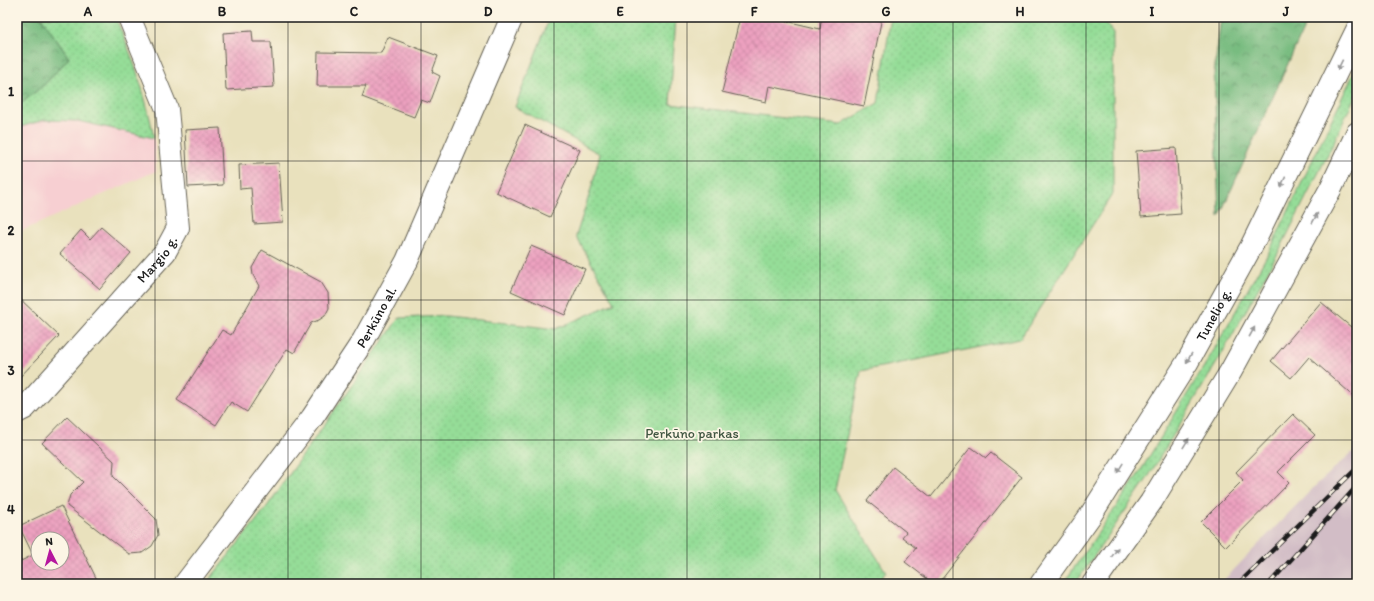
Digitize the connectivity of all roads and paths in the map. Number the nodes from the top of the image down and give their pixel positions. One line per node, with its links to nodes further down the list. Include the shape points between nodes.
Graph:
1 (130, 17): 5 (main road, Margio g., via 167,109 178,228 165,252 25,408)
2 (512, 17): 6 (main road, Perkūno al., via 407,261 362,341 312,418)
3 (1357, 30): 7 (main road, Tunelio g., one-way to 7, via 1250,247 1188,361 1090,516)
4 (1357, 133): 8 (main road, one-way to 4, via 1151,502 1231,371 1331,188)
5 (17, 412)
6 (185, 584)
7 (1041, 584)
8 (1093, 584)

